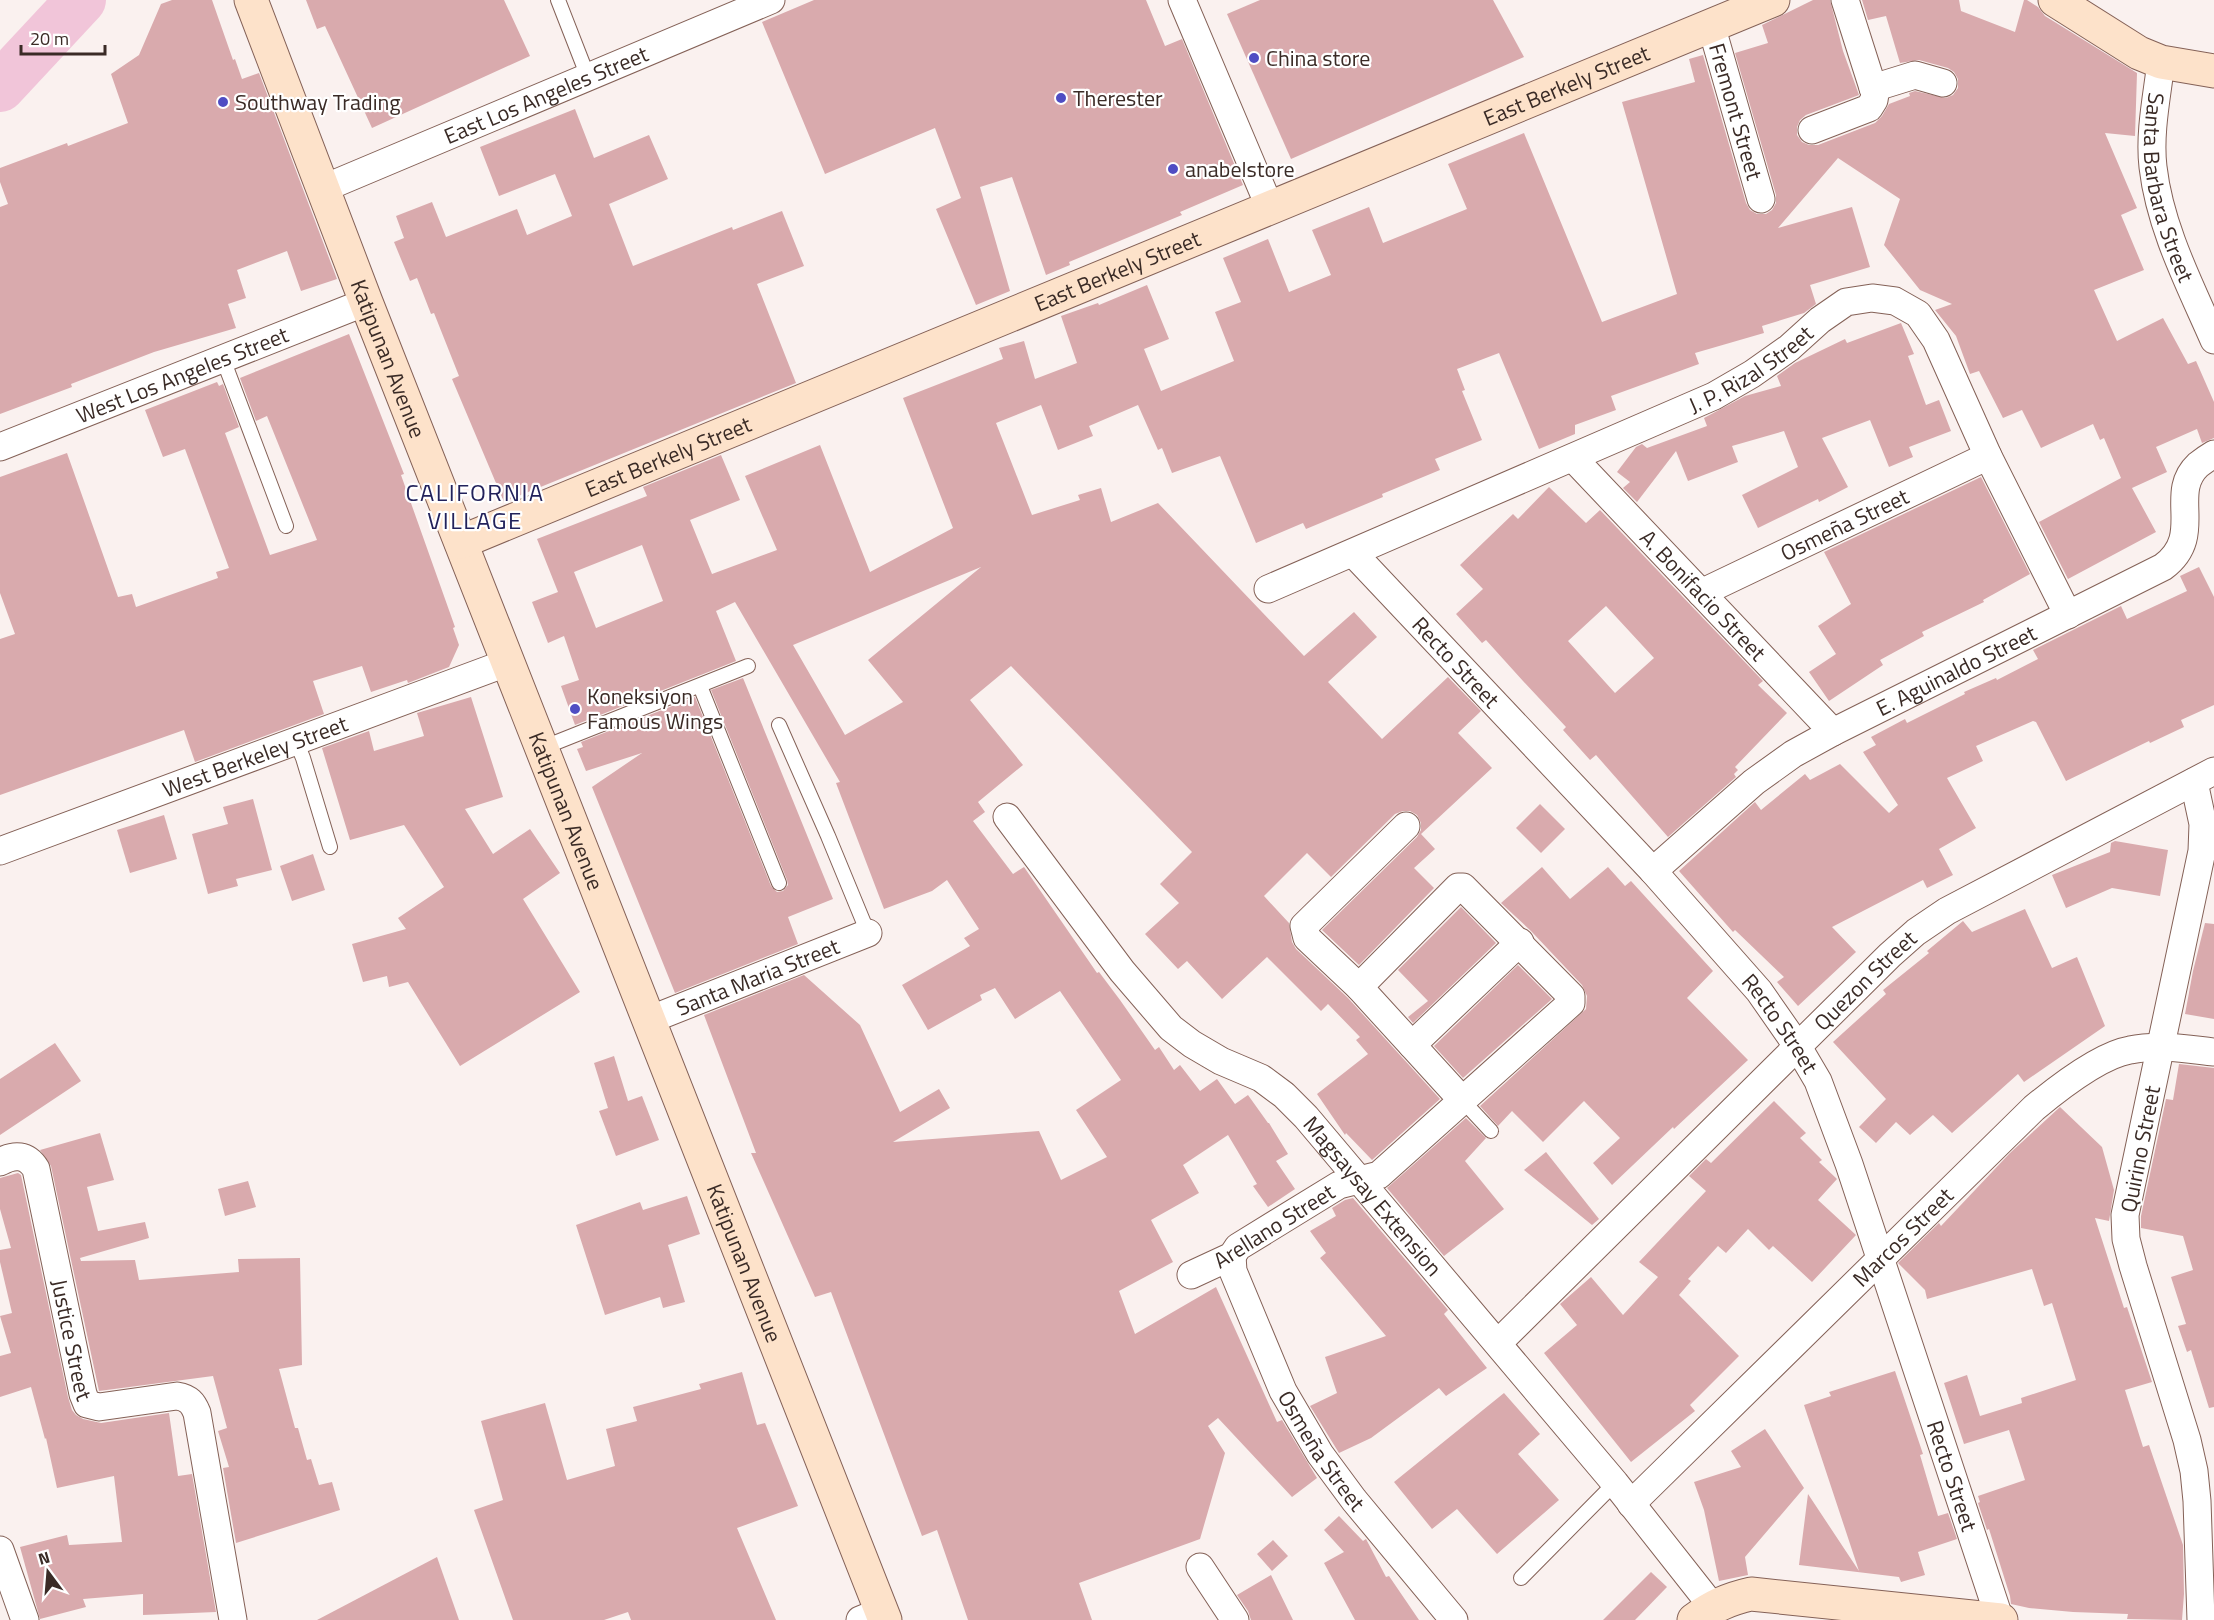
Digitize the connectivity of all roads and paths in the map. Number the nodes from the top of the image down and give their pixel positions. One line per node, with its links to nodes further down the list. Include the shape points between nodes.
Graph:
1 (251, 0): 15 (street, Katipunan Avenue)
2 (558, 0): 11 (lane)
3 (771, 0): 11 (street, East Los Angeles Street)
4 (1182, 0): 17 (street)
5 (1773, 0): 8 (street, East Berkely Street)
6 (1845, 0): 13 (street)
7 (2055, 0): 9 (street, via 2113,38)
8 (1711, 25): 16 (street, Fremont Street); 17 (street, East Berkely Street)
9 (2161, 62): 10 (street); 19 (street, Santa Barbara Street, via 2152,166 2160,207)
10 (2214, 71)
11 (588, 77): 15 (street, East Los Angeles Street)
12 (1943, 83): 13 (street, via 1915,75)
13 (1873, 88): 14 (street, via 1874,100 1869,108)
14 (1812, 130)
15 (322, 189): 18 (street, Katipunan Avenue)
16 (1761, 200)
17 (1270, 208): 26 (street, East Berkely Street)
18 (366, 302): 20 (street, West Los Angeles Street); 26 (street, Katipunan Avenue)
19 (2214, 340)
20 (223, 359): 21 (street, West Los Angeles Street); 25 (lane)
21 (0, 447)
22 (2214, 454): 30 (street, E. Aguinaldo Street, via 2198,465 2188,479 2185,536 2174,559)
23 (1988, 456): 24 (street, J. P. Rizal Street, via 1936,340 1918,314 1895,301 1872,298 1846,302 1752,375 1714,396); 29 (street, Osmeña Street); 30 (street, J. P. Rizal Street)
24 (1574, 458): 27 (street, J. P. Rizal Street); 29 (street, A. Bonifacio Street)
25 (286, 526)
26 (461, 542): 31 (street, Katipunan Avenue)
27 (1353, 553): 28 (street, J. P. Rizal Street); 43 (street, Recto Street)
28 (1268, 589)
29 (1701, 593): 35 (street, A. Bonifacio Street)
30 (2068, 615): 35 (street, E. Aguinaldo Street)
31 (508, 662): 36 (street, West Berkeley Street); 37 (street, Katipunan Avenue)
32 (748, 666): 33 (lane)
33 (700, 686): 37 (lane); 44 (lane)
34 (779, 725): 45 (lane)
35 (1833, 732): 43 (street, E. Aguinaldo Street, via 1754,782)
36 (296, 741): 41 (lane); 42 (street, West Berkeley Street)
37 (542, 748): 48 (street, Katipunan Avenue)
38 (2204, 776): 50 (street, Quezon Street, via 1947,911 1890,955); 51 (street, Quirino Street, via 2202,851)
39 (1007, 817): 56 (street, Magsaysay Extension, via 1122,971 1171,1028 1221,1061 1262,1078 1284,1095)
40 (1406, 826): 47 (street, via 1304,926 1307,938)
41 (330, 847)
42 (0, 851)
43 (1653, 871): 50 (street, Recto Street, via 1759,991)
44 (779, 883)
45 (868, 933): 48 (street, Santa Maria Street)
46 (1520, 942): 47 (street, via 1469,890 1458,887); 49 (street); 53 (street, Arellano Street, via 1571,996 1571,1003)
47 (1359, 987): 49 (street)
48 (649, 1020): 67 (street, Katipunan Avenue)
49 (1412, 1045): 53 (street)
50 (1798, 1047): 58 (street, Recto Street, via 1832,1116); 60 (street, Quezon Street)
51 (2161, 1047): 52 (street, Marcos Street); 58 (street, Marcos Street, via 2128,1050 2062,1085 2034,1108); 73 (street, Quirino Street, via 2129,1189 2126,1239 2194,1471)
52 (2214, 1052)
53 (1463, 1101): 54 (lane); 56 (street, Arellano Street, via 1379,1175)
54 (1491, 1131)
55 (0, 1162): 69 (street, Justice Street, via 21,1157 36,1169 87,1404 99,1407 177,1396 193,1404)
56 (1359, 1180): 57 (street, Arellano Street, via 1339,1185 1238,1247); 60 (street, Magsaysay Extension)
57 (1232, 1256): 59 (street, Arellano Street); 71 (street, Osmeña Street, via 1233,1272 1283,1391 1320,1454)
58 (1880, 1262): 61 (street, Marcos Street); 72 (street, Recto Street)
59 (1191, 1275)
60 (1498, 1343): 61 (street, Magsaysay Extension)
61 (1623, 1494): 64 (lane); 66 (street, Magsaysay Extension)
62 (0, 1550): 65 (street)
63 (1200, 1567): 70 (street)
64 (1521, 1578)
65 (7, 1585): 68 (street)
66 (1703, 1613): 72 (street, via 1727,1600 1751,1594)
67 (876, 1617)
68 (25, 1620)
69 (233, 1620)
70 (1235, 1620)
71 (1454, 1620)
72 (2000, 1620)
73 (2201, 1620)

